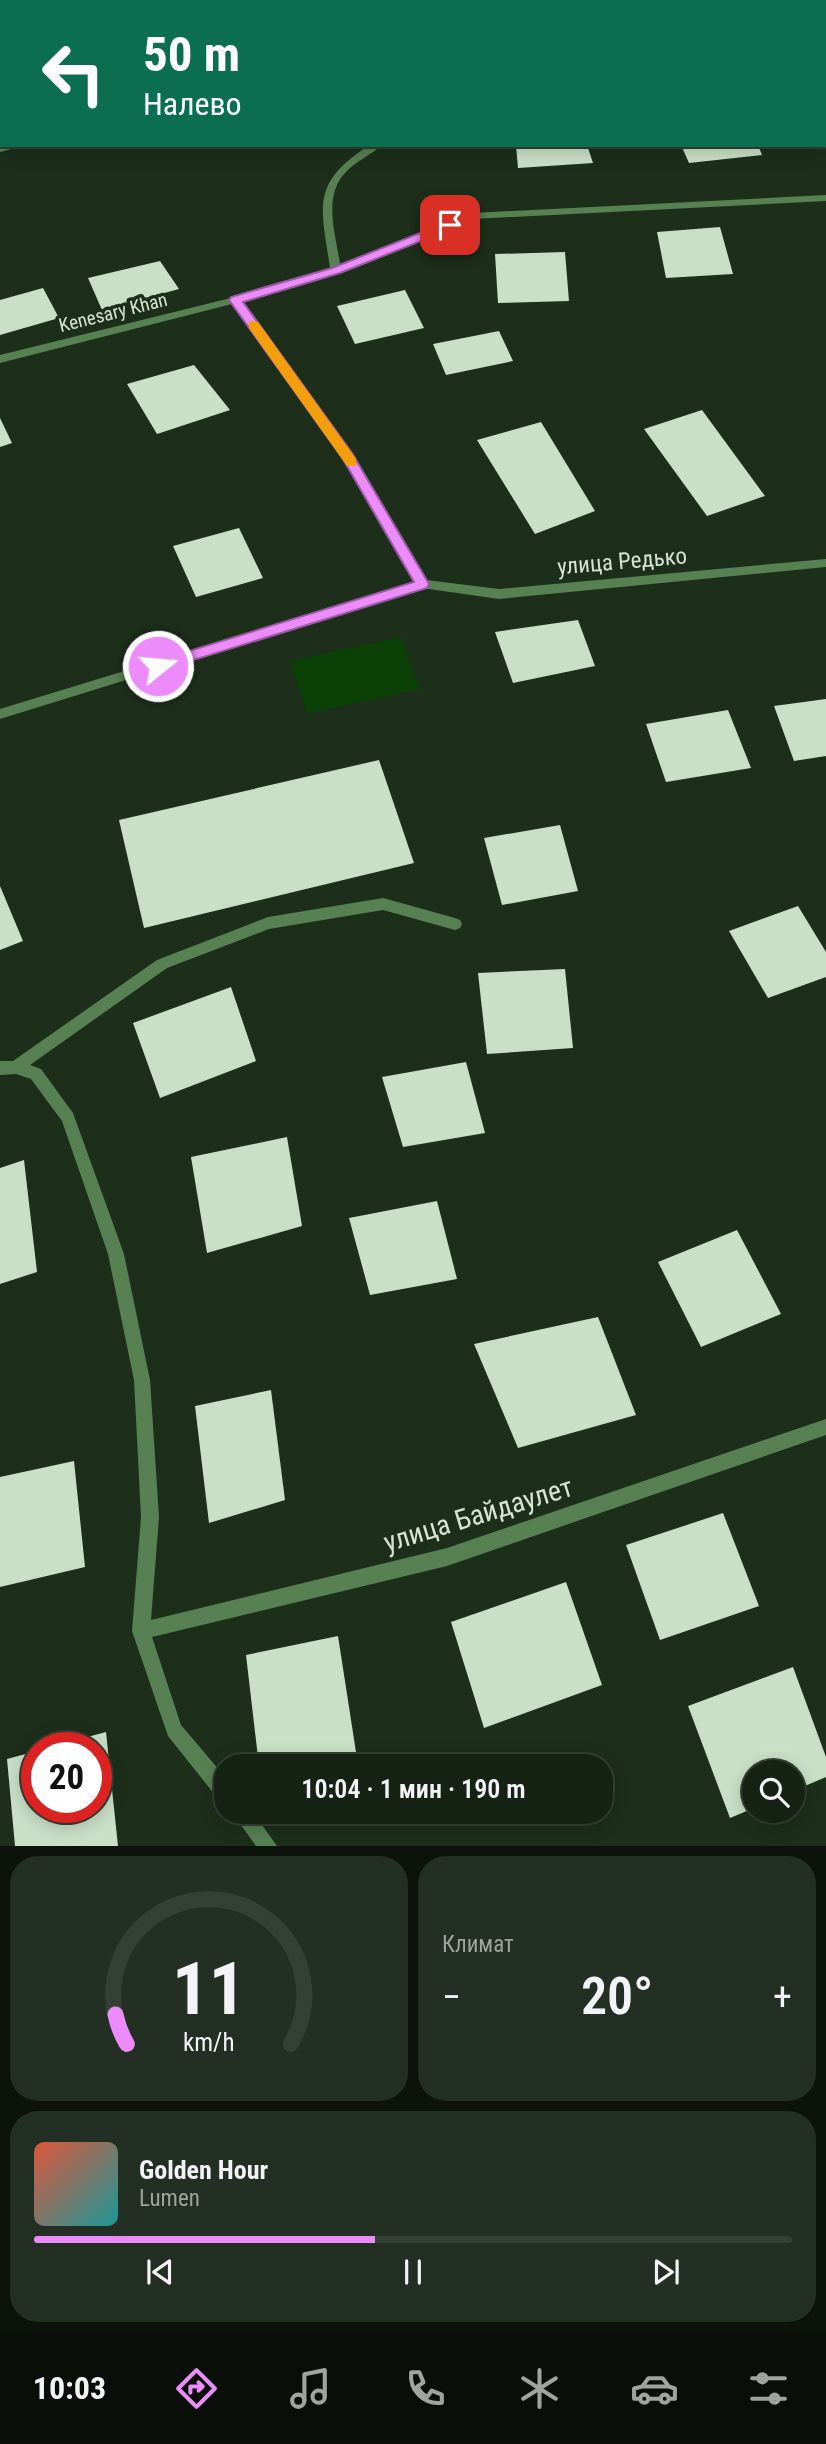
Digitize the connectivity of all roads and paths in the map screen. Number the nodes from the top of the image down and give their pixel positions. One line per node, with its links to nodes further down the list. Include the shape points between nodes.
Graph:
1 (373, 147): 3 (street, via 352,159 333,178 326,196)
2 (826, 198): 3 (street, Kenesary Khan, via 472,216)
3 (336, 270): 4 (street, Kenesary Khan)
4 (235, 300): 5 (street, Kenesary Khan); 7 (street, via 348,456)
5 (0, 359)
6 (826, 563): 7 (street, улица Редько, via 499,594)
7 (422, 584): 8 (street)
8 (0, 714)
9 (455, 924): 10 (street, via 383,904 268,923 162,964)
10 (8, 1067): 12 (street, via 36,1074 68,1118 116,1254 142,1380 150,1517)
11 (826, 1427): 12 (street, улица Байдаулет, via 447,1557)
12 (141, 1631): 13 (street, via 174,1730)
13 (214, 1778)
14 (250, 1824): 15 (street)
15 (268, 1846)

